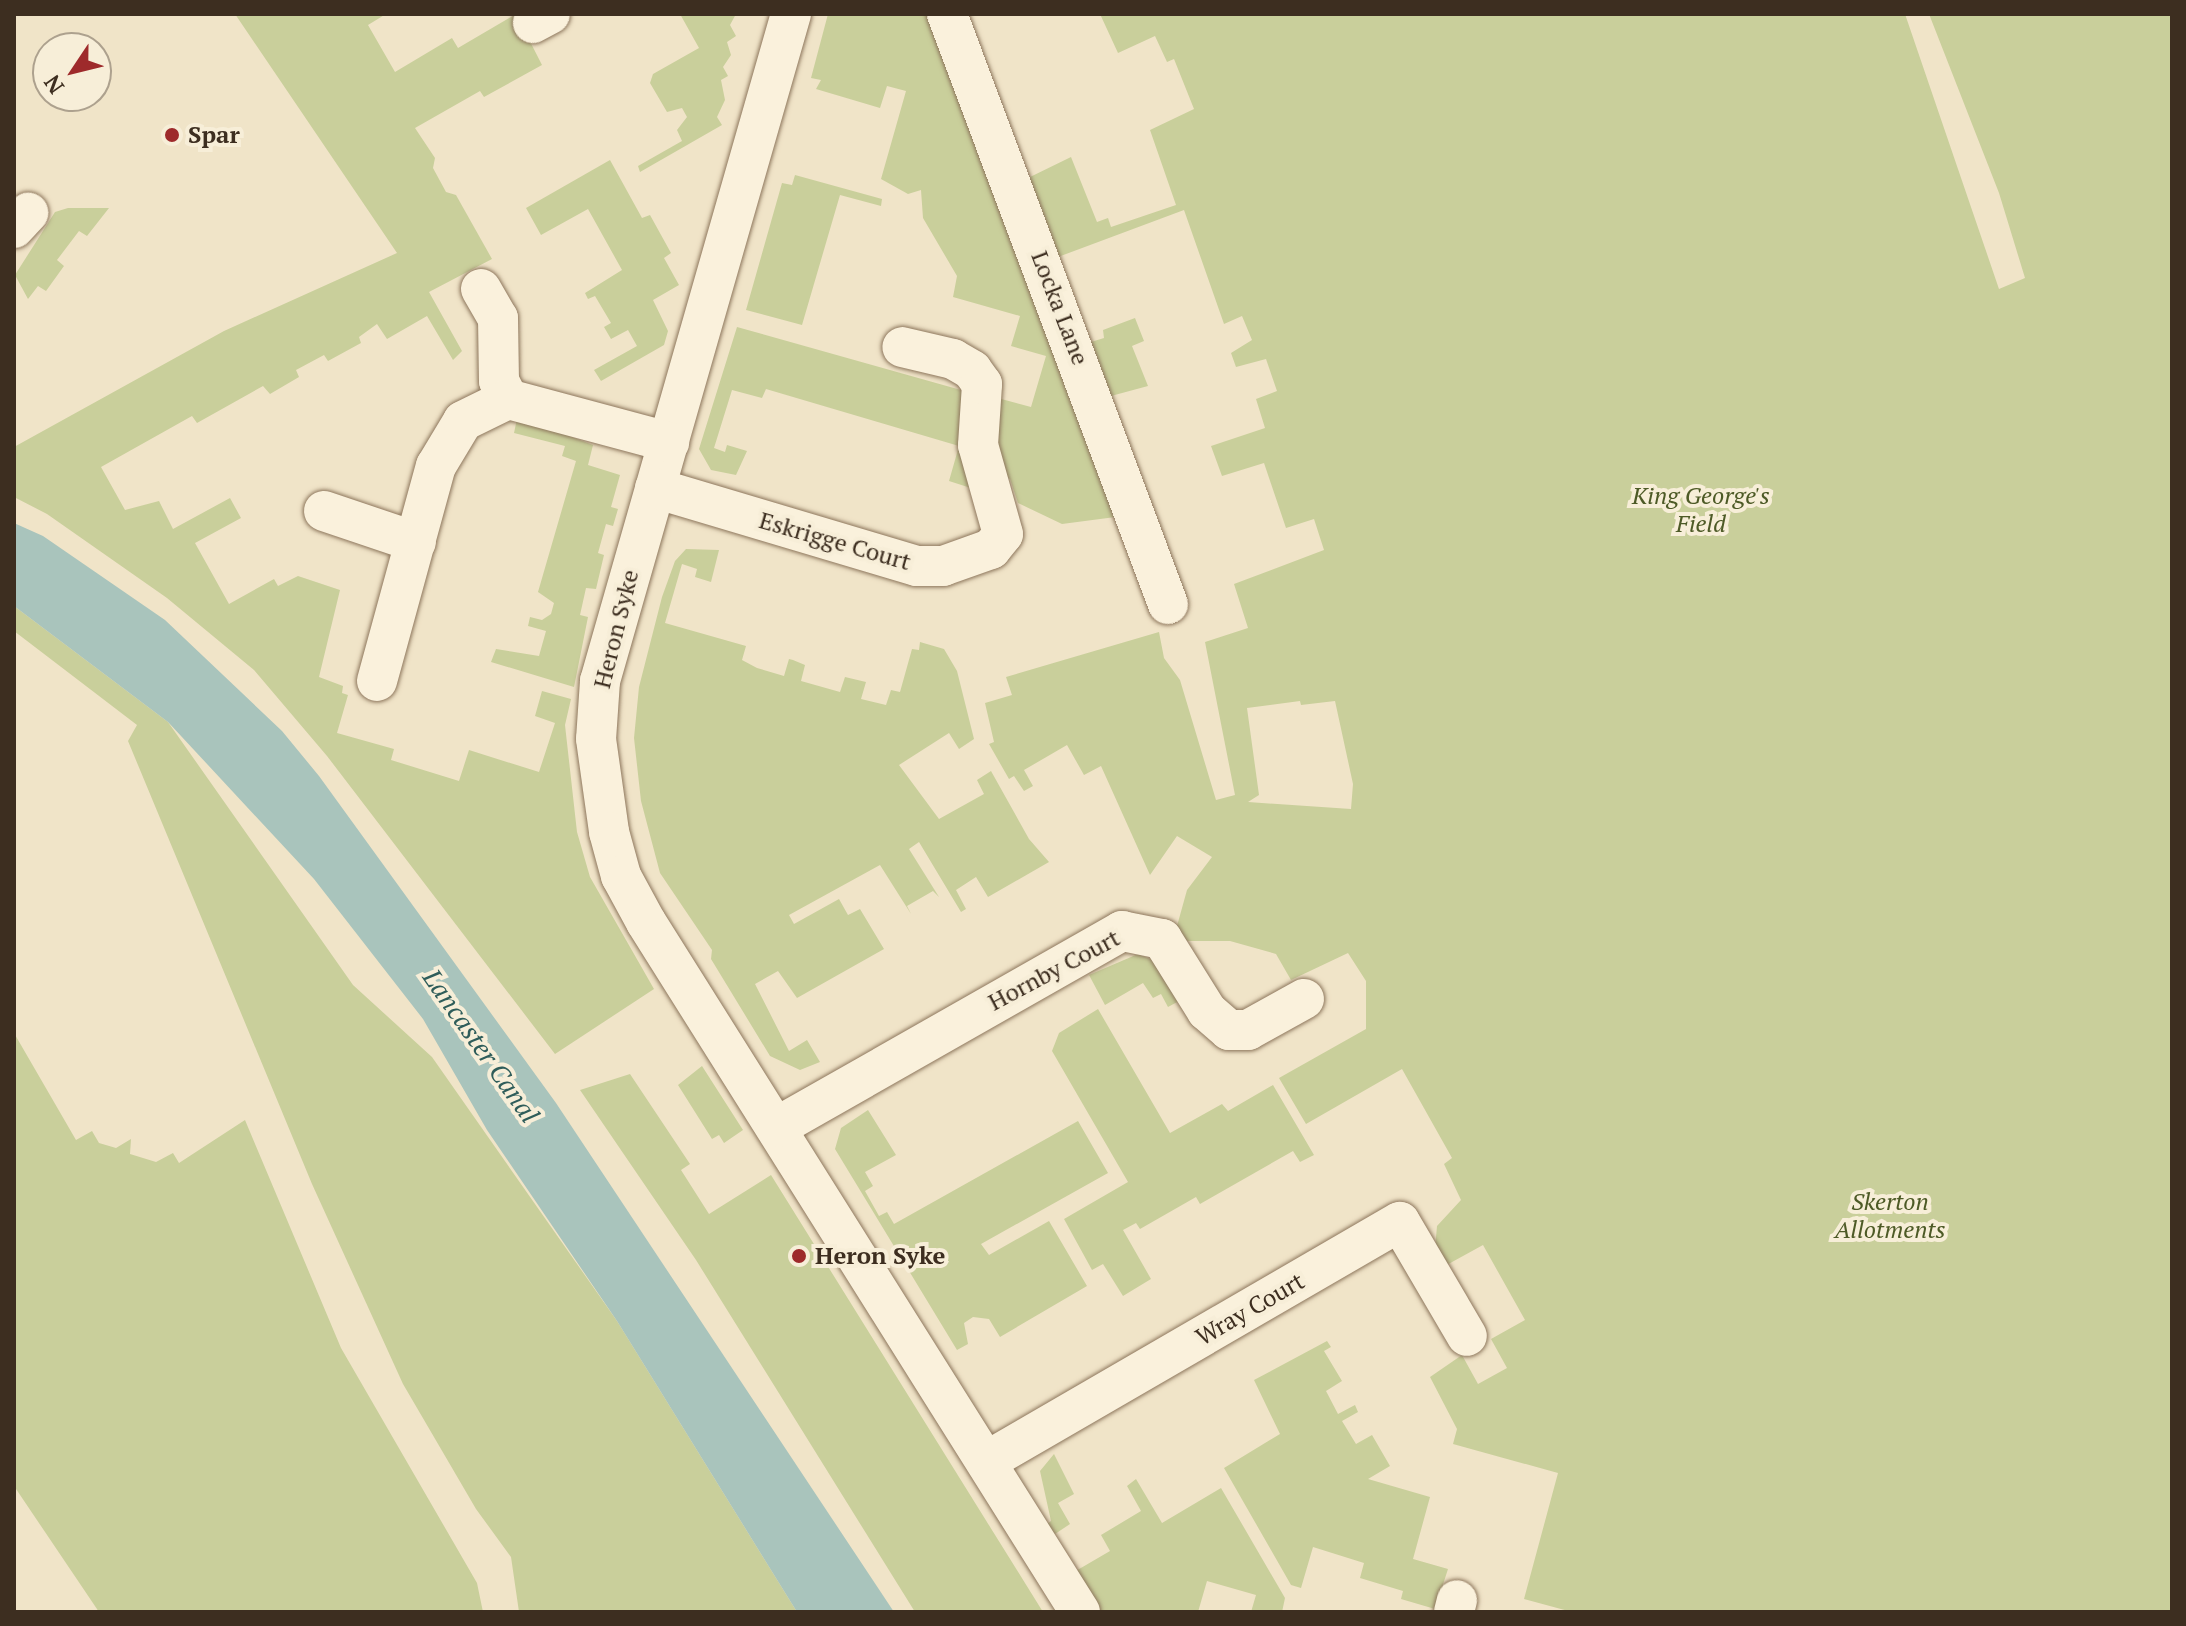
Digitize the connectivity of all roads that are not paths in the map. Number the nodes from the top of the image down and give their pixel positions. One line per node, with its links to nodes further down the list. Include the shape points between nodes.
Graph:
1 (791, 14): 6 (street, Heron Syke)
2 (947, 14): 10 (street, Locka Lane)
3 (481, 289): 5 (street, via 498,318 499,381)
4 (902, 347): 7 (street, Eskrigge Court, via 953,359 972,370 982,384 978,445 1003,534 991,549 943,566 917,566)
5 (508, 399): 6 (street); 9 (street, via 463,421 446,442)
6 (669, 442): 7 (street, Heron Syke)
7 (655, 488): 13 (street, Heron Syke, via 600,681 596,739 609,832 621,876 646,922)
8 (324, 511): 9 (street)
9 (416, 542): 11 (street)
10 (1168, 604)
11 (377, 681)
12 (1304, 999): 13 (street, Hornby Court, via 1248,1030 1229,1030 1207,1011 1162,939 1122,931)
13 (777, 1127): 15 (street, Heron Syke)
14 (1467, 1336): 15 (street, Wray Court, via 1400,1222)
15 (987, 1461): 16 (street, Heron Syke)
16 (1080, 1612)

